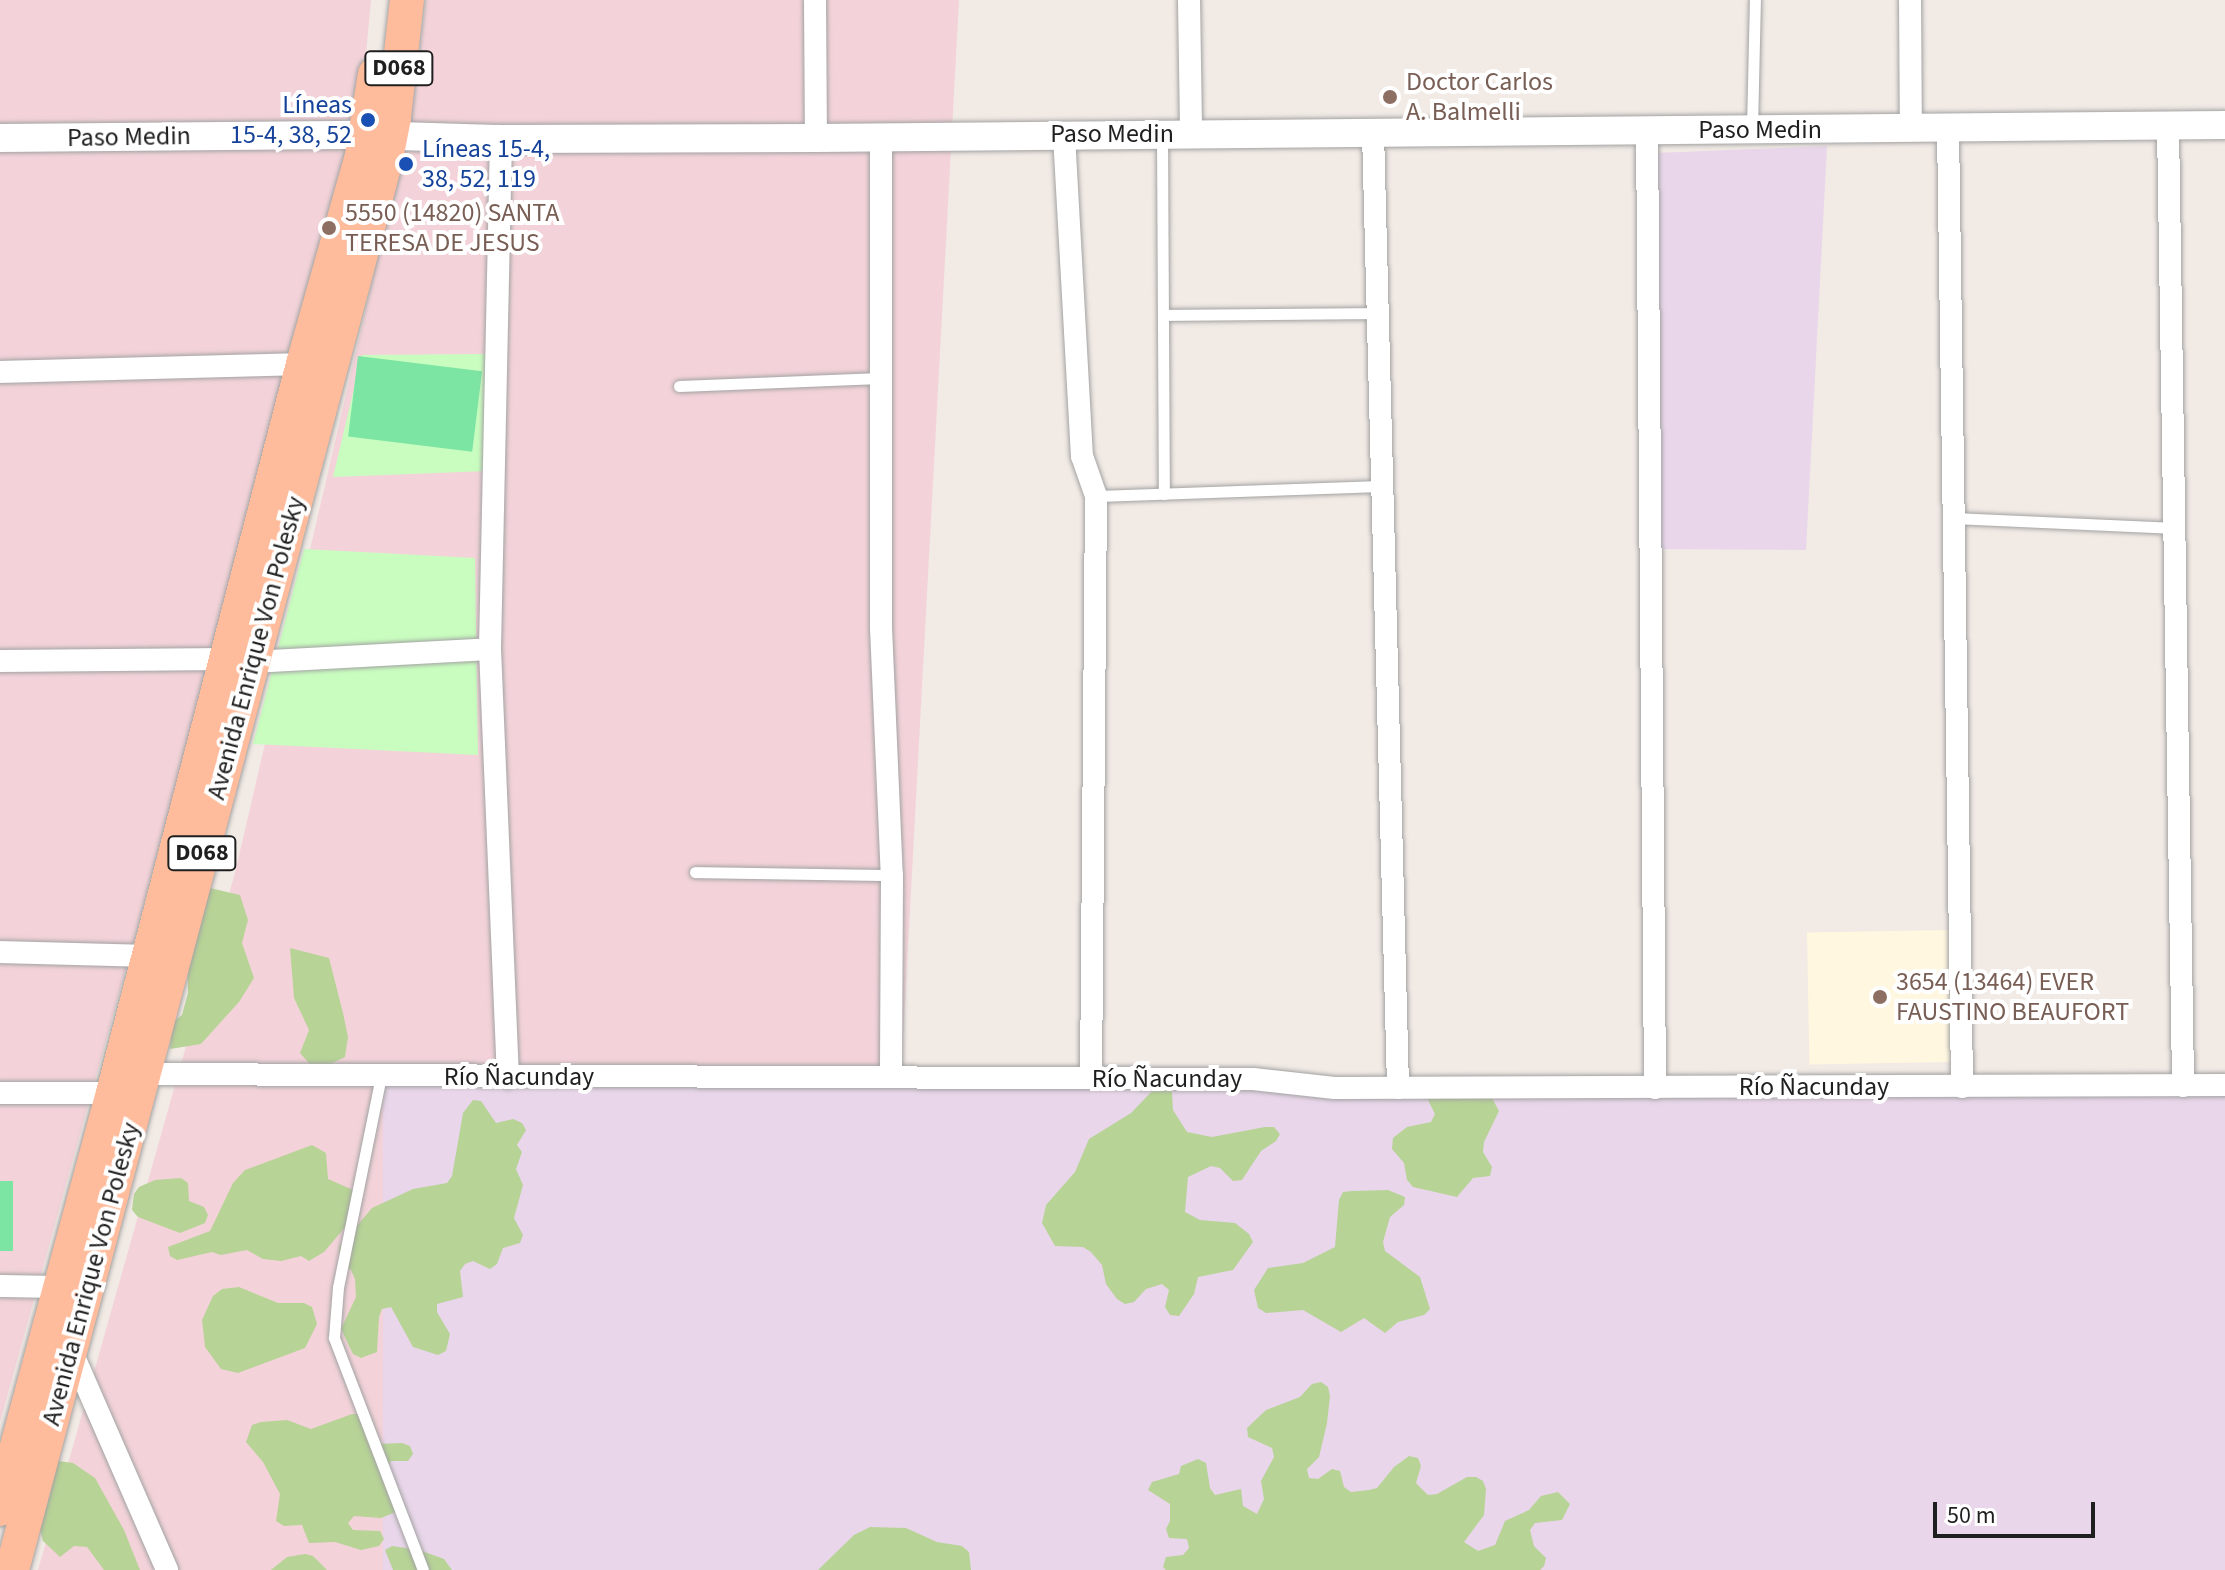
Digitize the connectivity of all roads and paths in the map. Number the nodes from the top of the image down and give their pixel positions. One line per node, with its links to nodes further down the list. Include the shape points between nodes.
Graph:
1 (383, 0): 16 (main road, Avenida Enrique Von Polesky / D068)
2 (407, 0): 16 (main road, Avenida Enrique Von Polesky / D068)
3 (815, 0): 20 (street)
4 (1189, 0): 15 (street)
5 (1755, 0): 12 (lane)
6 (1910, 0): 9 (street)
7 (2225, 125): 8 (street, Paso Medin)
8 (2168, 126): 10 (street, Paso Medin); 32 (street)
9 (1911, 128): 10 (street, Paso Medin); 12 (street, Paso Medin)
10 (1948, 128): 31 (street)
11 (1647, 130): 12 (street, Paso Medin); 13 (street, Paso Medin); 49 (street)
12 (1752, 130)
13 (1373, 132): 15 (street, Paso Medin); 22 (street)
14 (1162, 134): 15 (street, Paso Medin); 17 (street, Paso Medin); 23 (lane)
15 (1191, 134)
16 (379, 135): 19 (street, Paso Medin); 21 (street, Paso Medin); 24 (main road, Avenida Enrique Von Polesky / D068)
17 (1064, 135): 18 (street, Paso Medin); 30 (street, via 1082,456)
18 (881, 136): 20 (street, Paso Medin); 26 (street)
19 (0, 138)
20 (816, 138): 21 (street, Paso Medin)
21 (501, 139): 33 (street)
22 (1377, 313): 23 (lane); 28 (street)
23 (1163, 315): 29 (lane)
24 (316, 364): 25 (street); 35 (main road, Avenida Enrique Von Polesky / D068)
25 (0, 372)
26 (881, 378): 27 (lane); 37 (street, via 881,628)
27 (679, 386)
28 (1382, 486): 29 (lane); 48 (street)
29 (1164, 494): 30 (lane)
30 (1096, 496): 44 (street)
31 (1953, 518): 32 (lane); 47 (street)
32 (2177, 528): 46 (street)
33 (490, 649): 35 (street); 43 (street)
34 (0, 661): 35 (street)
35 (239, 661): 39 (main road, Avenida Enrique Von Polesky / D068); 40 (main road, Avenida Enrique Von Polesky / D068)
36 (695, 872): 37 (lane)
37 (892, 875): 42 (street)
38 (0, 952): 39 (street)
39 (149, 956): 51 (main road, Avenida Enrique Von Polesky / D068)
40 (145, 1074): 41 (street, Río Ñacunday); 51 (street); 54 (main road, Avenida Enrique Von Polesky / D068)
41 (381, 1076): 43 (street, Río Ñacunday); 58 (lane, via 338,1287 334,1338)
42 (891, 1076): 43 (street, Río Ñacunday); 44 (street, Río Ñacunday)
43 (508, 1078)
44 (1091, 1078): 48 (street, Río Ñacunday, via 1253,1079)
45 (2225, 1085): 46 (street, Río Ñacunday)
46 (2183, 1086): 47 (street, Río Ñacunday)
47 (1962, 1087): 49 (street, Río Ñacunday)
48 (1398, 1088): 49 (street, Río Ñacunday)
49 (1655, 1088)
50 (0, 1093): 51 (street)
51 (113, 1093): 53 (main road, Avenida Enrique Von Polesky / D068)
52 (0, 1286): 53 (street)
53 (60, 1287): 55 (main road, Avenida Enrique Von Polesky / D068)
54 (71, 1350): 55 (main road, Avenida Enrique Von Polesky / D068); 57 (street)
55 (10, 1495): 56 (main road, Avenida Enrique Von Polesky / D068)
56 (12, 1570)
57 (167, 1570)
58 (423, 1570)

